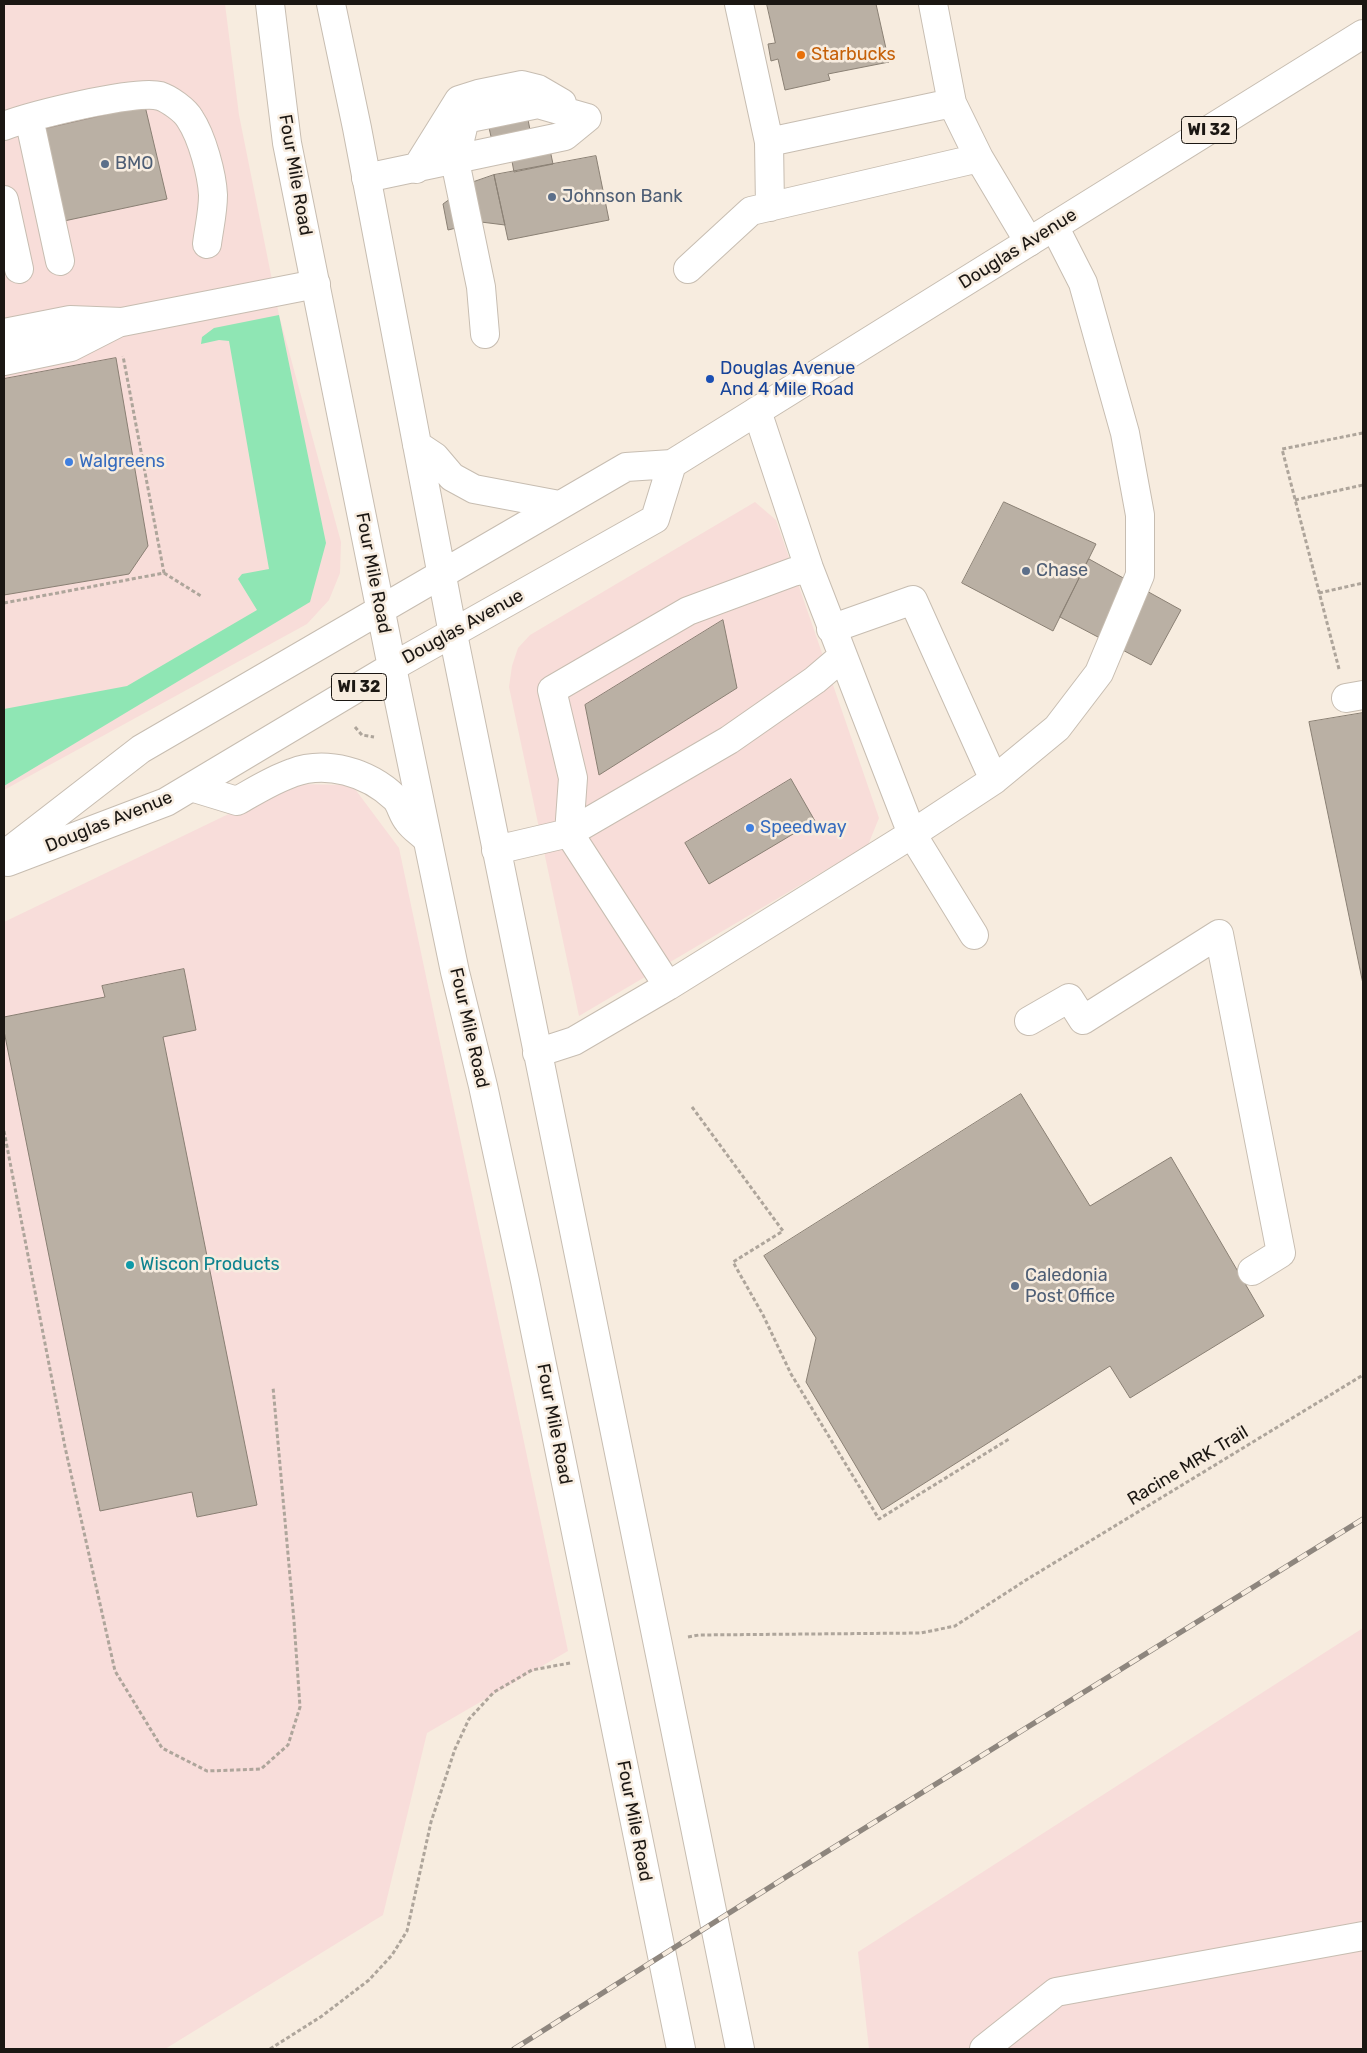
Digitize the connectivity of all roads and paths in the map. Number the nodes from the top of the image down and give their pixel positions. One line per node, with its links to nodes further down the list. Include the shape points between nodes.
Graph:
1 (270, 4): 22 (main road, Four Mile Road, via 287,142)
2 (331, 4): 13 (main road)
3 (739, 4): 9 (main road)
4 (933, 4): 6 (main road)
5 (1363, 34): 16 (main road, Douglas Avenue / WI 32)
6 (952, 103): 9 (main road); 10 (main road)
7 (587, 118): 11 (main road, via 565,136); 11 (main road, via 538,104 465,118); 12 (main road, via 538,89 522,85 478,94 459,100)
8 (16, 122): 18 (main road, via 144,94 161,96 177,106 190,118 209,170 213,195); 19 (main road)
9 (769, 142): 15 (main road)
10 (979, 158): 15 (main road); 17 (main road)
11 (455, 161): 12 (main road); 25 (main road, via 481,287)
12 (416, 169): 13 (main road)
13 (366, 178): 30 (main road)
14 (4, 200): 20 (main road)
15 (770, 206): 21 (main road, via 751,211)
16 (1054, 226): 17 (main road, Douglas Avenue / WI 32); 52 (main road, via 1082,283 1125,432 1140,514 1140,575 1099,673 1056,728)
17 (1029, 242): 28 (main road, Douglas Avenue / WI 32)
18 (206, 244)
19 (60, 261)
20 (19, 269)
21 (688, 269)
22 (316, 284): 23 (main road); 42 (main road, Four Mile Road)
23 (122, 322): 24 (main road, via 70,320); 27 (main road, via 71,347)
24 (4, 333)
25 (485, 334)
26 (122, 349): 36 (path)
27 (4, 361)
28 (757, 411): 31 (main road, Douglas Avenue / WI 32); 35 (main road)
29 (1363, 433): 33 (path, via 1282,449)
30 (417, 445): 34 (main road, via 435,457 452,477 474,489); 37 (main road)
31 (672, 464): 34 (main road, Douglas Avenue / WI 32, via 626,467); 44 (main road, Douglas Avenue / WI 32, via 655,519)
32 (1363, 485): 33 (path)
33 (1295, 500): 39 (path)
34 (559, 505): 37 (main road, Douglas Avenue / WI 32)
35 (809, 568): 43 (main road); 54 (main road, via 688,611 552,690 573,778)
36 (164, 573): 40 (path); 41 (path)
37 (441, 574): 42 (main road, Douglas Avenue / WI 32); 44 (main road)
38 (1363, 584): 39 (path)
39 (1320, 593): 47 (path)
40 (201, 596)
41 (4, 603)
42 (380, 610): 46 (main road, Four Mile Road); 58 (main road, Douglas Avenue / WI 32, via 141,749)
43 (831, 628): 45 (main road); 52 (main road, via 913,600)
44 (453, 634): 46 (main road, Douglas Avenue / WI 32); 57 (main road)
45 (842, 657): 54 (main road, via 815,680 729,740); 55 (main road)
46 (392, 667): 53 (main road, Douglas Avenue / WI 32); 56 (main road, Four Mile Road)
47 (1355, 697)
48 (354, 726): 49 (path)
49 (362, 736): 50 (path); 51 (path)
50 (376, 738)
51 (356, 740)
52 (994, 780): 55 (main road)
53 (191, 787): 56 (main road, via 237,801 292,772 336,768 356,774 384,789 396,799 407,820); 59 (main road, Douglas Avenue / WI 32, via 166,802)
54 (569, 833): 57 (main road); 61 (main road)
55 (912, 834): 60 (main road); 61 (main road)
56 (427, 839): 74 (main road, Four Mile Road, via 527,1291)
57 (496, 850): 63 (main road)
58 (4, 855)
59 (4, 864)
60 (974, 935)
61 (668, 986): 63 (main road, via 574,1042)
62 (1029, 1021): 66 (main road, via 1069,998 1083,1020 1219,934 1281,1253)
63 (537, 1053): 75 (main road)
64 (692, 1108): 69 (path, via 783,1231 733,1262 791,1374 879,1519)
65 (4, 1131): 68 (path, via 65,1447 115,1671 162,1748 207,1771 261,1769 288,1745 300,1707)
66 (1252, 1271)
67 (1363, 1375): 70 (path, Racine MRK Trail)
68 (273, 1387)
69 (1009, 1439)
70 (1026, 1580)
71 (1363, 1936): 76 (main road, via 1056,1992)
72 (322, 2016): 73 (path)
73 (270, 2049)
74 (681, 2049)
75 (740, 2049)
76 (984, 2049)

